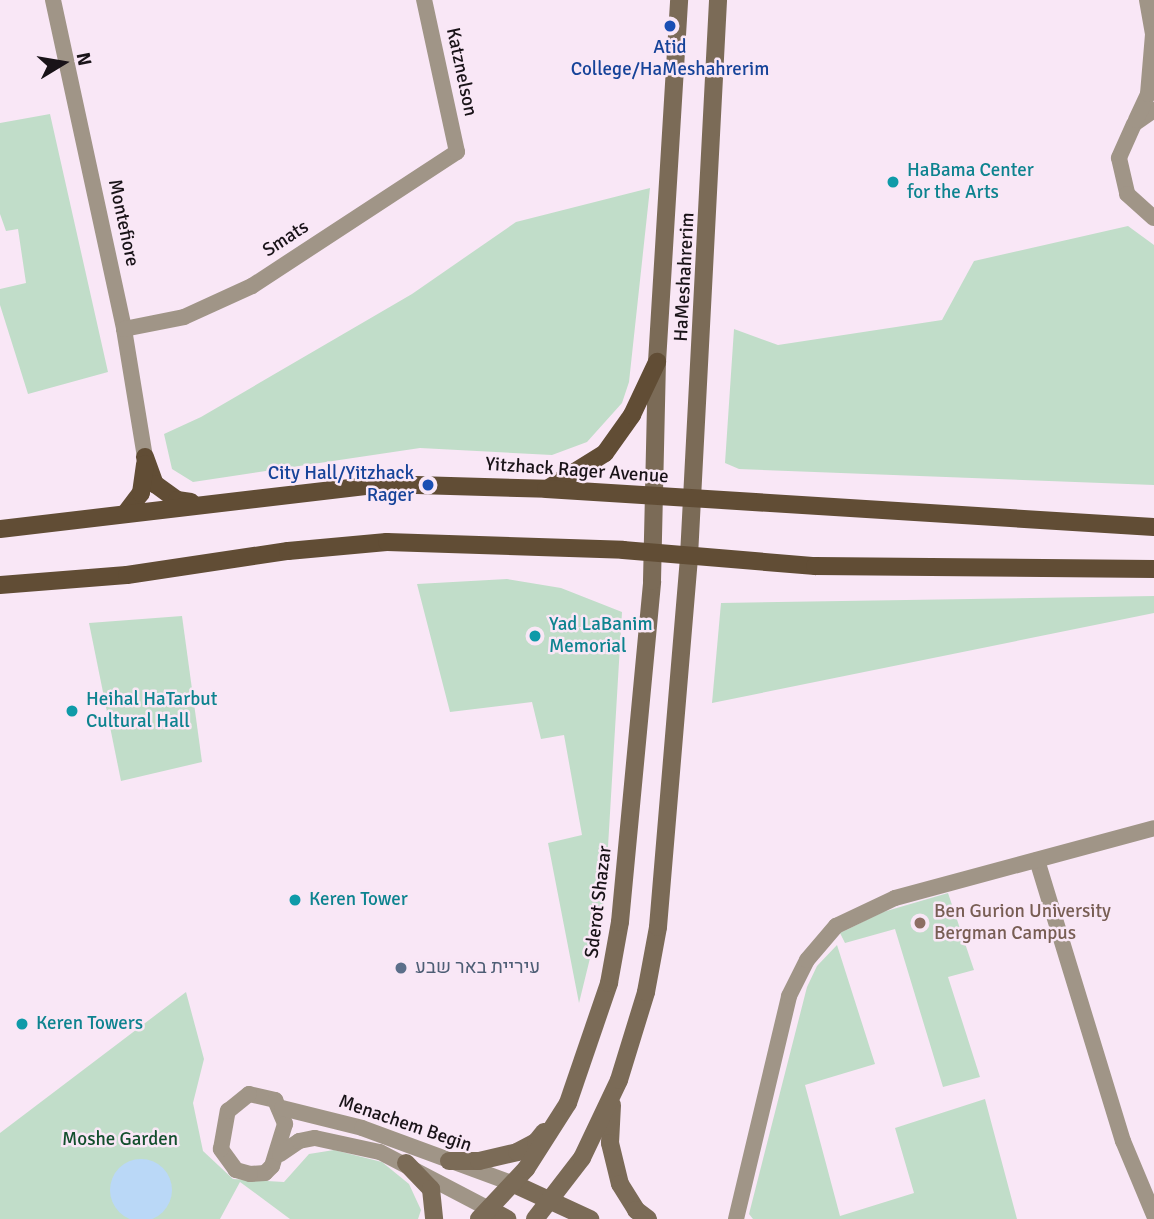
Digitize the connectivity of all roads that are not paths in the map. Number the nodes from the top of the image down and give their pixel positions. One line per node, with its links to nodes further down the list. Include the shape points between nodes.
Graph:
1 (53, 0): 11 (street, Montefiore)
2 (424, 0): 9 (street, Katznelson)
3 (679, 0): 12 (main road, HaMeshahrerim)
4 (718, 0): 16 (main road, HaMeshahrerim)
5 (1147, 0): 6 (street)
6 (1153, 36): 8 (street, via 1148,94)
7 (1154, 110): 8 (street)
8 (1134, 124): 10 (street, via 1122,147 1120,176 1126,194)
9 (457, 152): 11 (street, Smats, via 252,286 184,317)
10 (1154, 218)
11 (124, 329): 13 (street, Montefiore)
12 (657, 362): 14 (main road, via 632,415 605,453); 15 (main road, HaMeshahrerim)
13 (145, 457): 17 (main road, via 155,484 177,500); 18 (main road, via 141,493)
14 (546, 489): 15 (main road, Yitzhack Rager Avenue); 17 (main road, Yitzhack Rager Avenue, via 345,485)
15 (653, 497): 16 (main road, Yitzhack Rager Avenue); 21 (main road, HaMeshahrerim)
16 (692, 500): 19 (main road, Yitzhack Rager Avenue); 22 (main road, HaMeshahrerim)
17 (203, 503): 18 (main road, Yitzhack Rager Avenue)
18 (125, 514): 20 (main road, Yitzhack Rager Avenue)
19 (1154, 527)
20 (0, 529)
21 (653, 552): 22 (main road); 24 (main road, via 387,542 288,551 127,575); 27 (main road, Sderot Shazar, via 620,922 610,983)
22 (689, 556): 23 (main road, via 815,566); 28 (main road, via 658,926 646,992)
23 (1154, 569)
24 (0, 585)
25 (1154, 828): 26 (street)
26 (1037, 860): 36 (street, via 1123,1141); 42 (street, via 862,911 836,926 807,960 789,996)
27 (571, 1095): 31 (main road, via 537,1142 494,1159); 33 (main road, Sderot Shazar, via 550,1137)
28 (612, 1096): 34 (main road, via 582,1158); 41 (main road, via 610,1143 620,1184 636,1210)
29 (282, 1108): 30 (street, via 285,1124); 30 (street, via 265,1095 250,1094 232,1104 221,1130 221,1149 236,1170 265,1173); 31 (street, Menachem Begin, via 362,1128)
30 (280, 1154): 32 (street, Menachem Begin, via 299,1141 315,1139 380,1152)
31 (449, 1161): 33 (street, Menachem Begin)
32 (406, 1163): 35 (street, Menachem Begin); 37 (main road, via 431,1189)
33 (514, 1184): 34 (main road); 35 (main road, Sderot Shazar)
34 (552, 1200): 39 (main road); 40 (main road)
35 (484, 1214): 38 (main road)
36 (1154, 1215)
37 (433, 1219)
38 (507, 1219)
39 (535, 1219)
40 (590, 1219)
41 (648, 1219)
42 (736, 1219)

